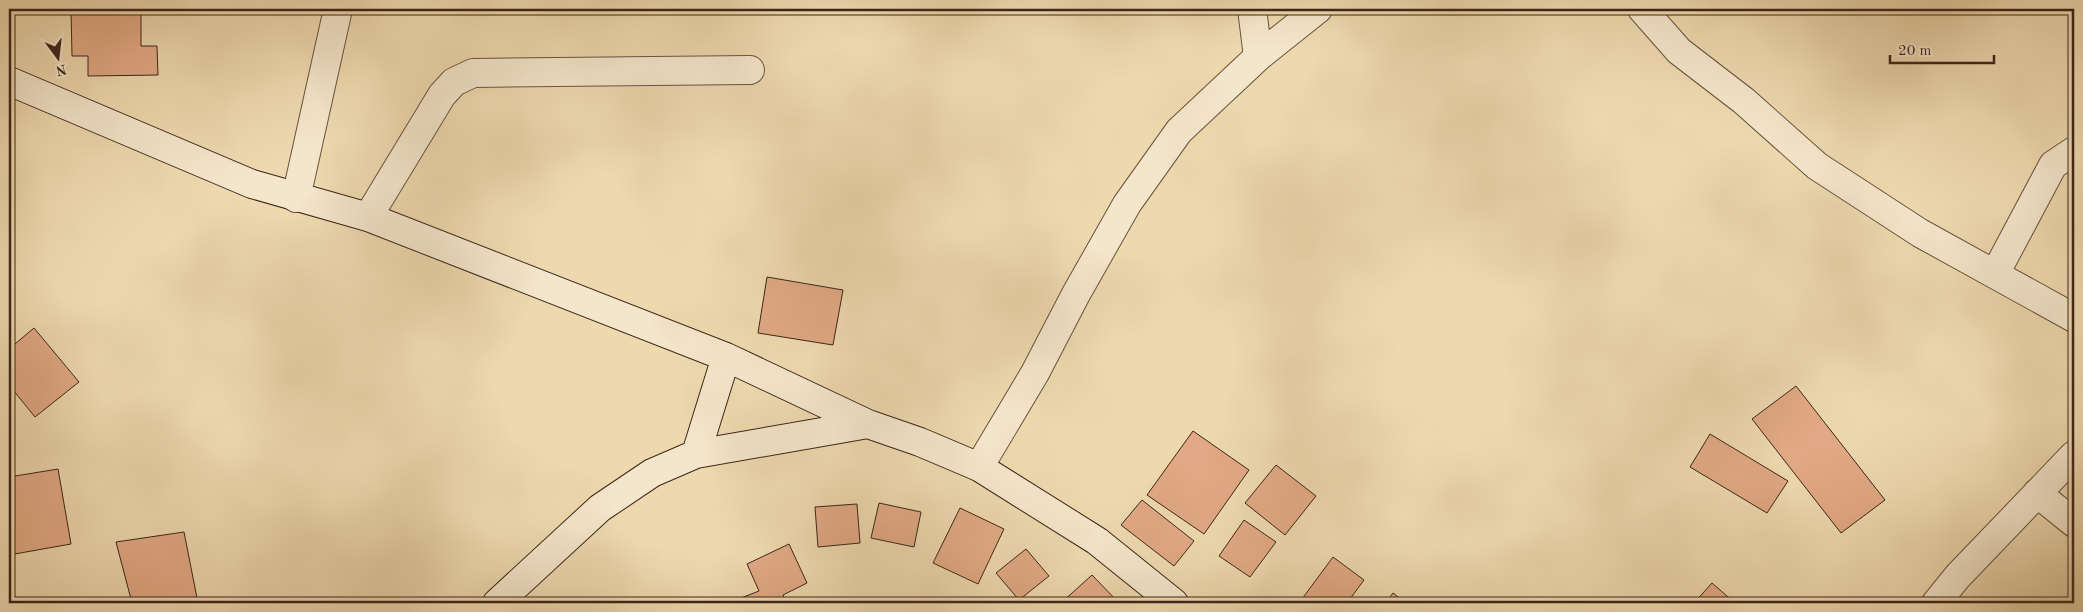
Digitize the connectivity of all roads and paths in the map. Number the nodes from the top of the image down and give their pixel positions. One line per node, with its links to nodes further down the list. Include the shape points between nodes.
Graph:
1 (338, 9): 9 (street)
2 (1252, 9): 5 (street)
3 (1318, 9): 5 (street)
4 (1642, 9): 11 (street, via 1679,52 1744,101 1817,166 1920,233)
5 (1258, 57): 17 (street, via 1179,131 1127,204 1035,373)
6 (750, 70): 10 (street, via 473,73 454,82 442,95)
7 (9, 81): 9 (street, via 252,184)
8 (2074, 150): 11 (street, via 2053,165)
9 (296, 198): 10 (street)
10 (368, 217): 13 (street)
11 (1995, 274): 12 (street)
12 (2074, 318)
13 (726, 357): 14 (street); 15 (street)
14 (868, 424): 15 (street); 17 (street)
15 (696, 454): 20 (street, via 652,473 600,508)
16 (2074, 456): 18 (street)
17 (979, 467): 21 (street, via 1097,541)
18 (2037, 493): 19 (street); 22 (street)
19 (2074, 523)
20 (497, 603)
21 (1174, 603)
22 (1936, 603)

